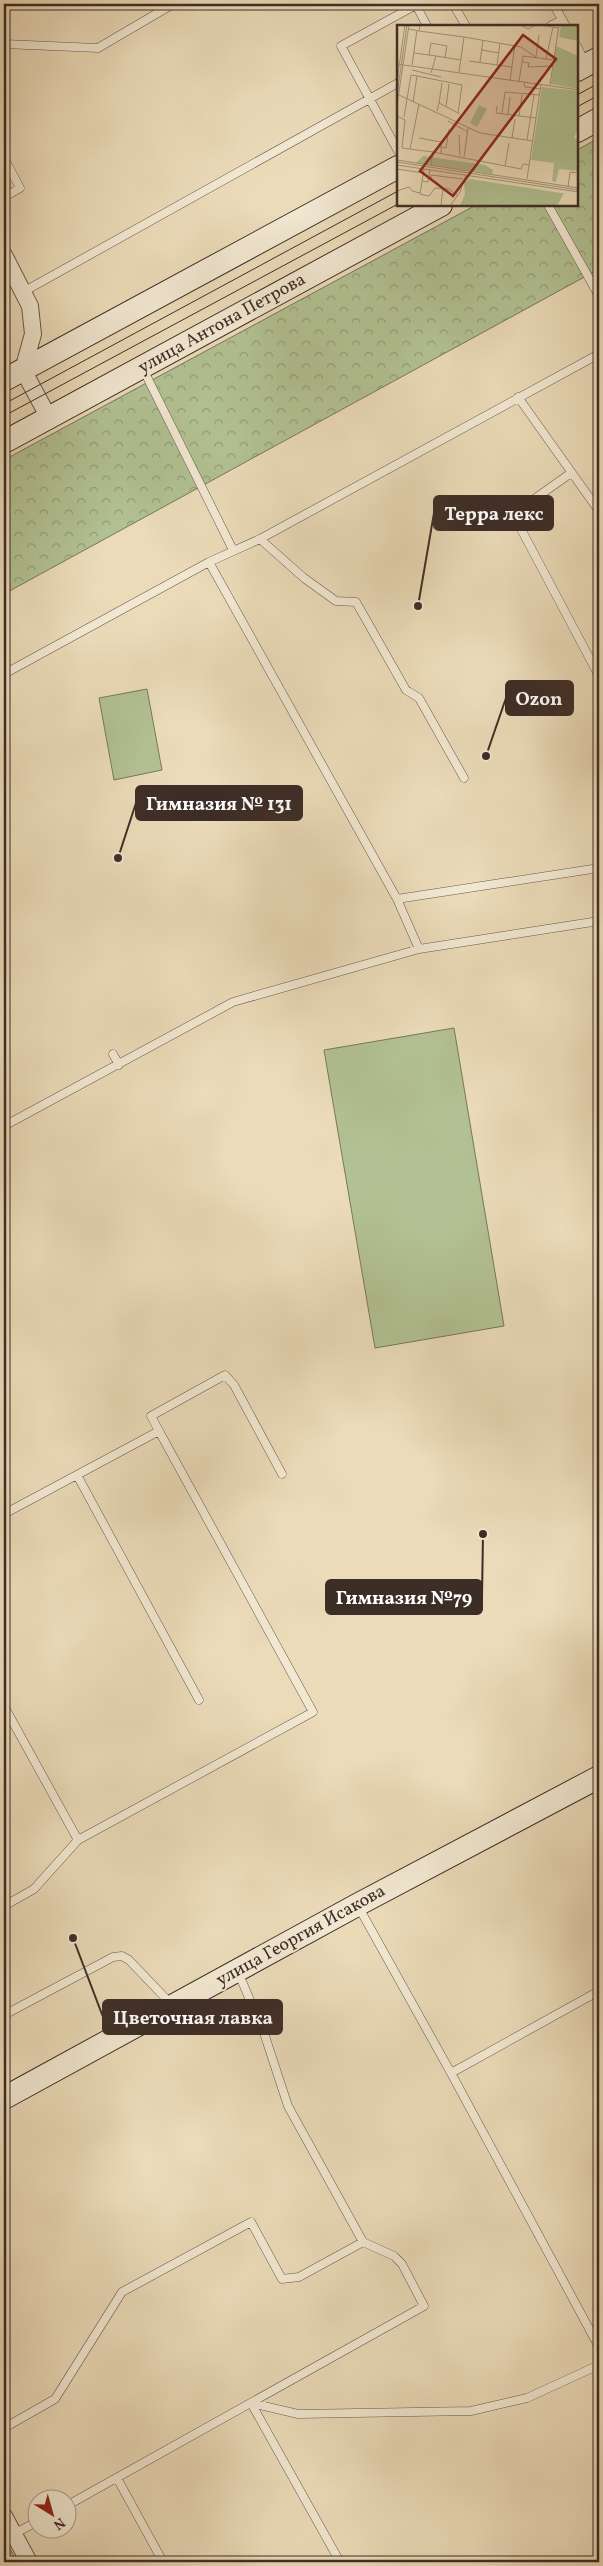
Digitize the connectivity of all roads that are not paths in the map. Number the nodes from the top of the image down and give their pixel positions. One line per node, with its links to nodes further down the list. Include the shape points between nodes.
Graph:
1 (173, 4): 8 (lane, via 98,48)
2 (453, 4): 7 (lane)
3 (566, 4): 4 (lane)
4 (555, 6): 5 (lane)
5 (564, 23)
6 (426, 25): 10 (lane, via 416,5 341,46)
7 (465, 25)
8 (4, 44)
9 (397, 84): 10 (lane)
10 (370, 99): 13 (lane); 20 (lane)
11 (599, 119): 12 (main road)
12 (578, 130)
13 (397, 149)
14 (4, 158): 16 (lane, via 20,188)
15 (397, 168): 24 (main road)
16 (4, 196)
17 (438, 206): 23 (main road, улица Антона Петрова)
18 (549, 206): 21 (lane)
19 (4, 255): 20 (street)
20 (23, 292): 24 (street, via 30,306 33,334)
21 (599, 296)
22 (599, 354): 26 (lane)
23 (142, 367): 27 (main road, улица Антона Петрова); 32 (lane)
24 (23, 370): 25 (main road); 27 (street)
25 (4, 380)
26 (518, 398): 29 (lane); 31 (lane)
27 (49, 418): 28 (main road, улица Антона Петрова)
28 (4, 442)
29 (571, 473): 30 (lane); 35 (lane, via 513,514)
30 (599, 511)
31 (260, 539): 32 (lane); 36 (lane, via 336,601 356,602 406,690 420,698)
32 (233, 550): 33 (lane)
33 (210, 562): 34 (lane); 38 (lane)
34 (4, 674)
35 (599, 676)
36 (464, 778)
37 (599, 868): 38 (lane)
38 (397, 899): 40 (lane)
39 (599, 922): 40 (lane)
40 (418, 949): 42 (lane, via 232,1002)
41 (113, 1054): 42 (lane)
42 (120, 1065): 43 (lane)
43 (4, 1126)
44 (159, 1431): 45 (lane, via 151,1416 225,1375 234,1384); 46 (lane); 51 (lane, via 313,1712)
45 (282, 1474)
46 (77, 1475): 47 (lane); 48 (lane)
47 (4, 1514)
48 (199, 1700)
49 (4, 1706): 51 (lane)
50 (599, 1777): 52 (main road, улица Георгия Исакова)
51 (78, 1840): 53 (lane, via 34,1889)
52 (357, 1905): 54 (main road, улица Георгия Исакова); 58 (lane)
53 (4, 1906)
54 (238, 1970): 56 (main road, улица Георгия Исакова); 60 (lane, via 288,2106)
55 (599, 1991): 58 (lane)
56 (172, 2005): 57 (lane, via 122,1956 113,1957); 59 (main road, улица Георгия Исакова)
57 (4, 2015)
58 (451, 2072): 61 (lane)
59 (4, 2098)
60 (363, 2242): 63 (lane, via 394,2256 402,2264 424,2306); 64 (lane, via 299,2277 282,2279 251,2222 122,2292 55,2399)
61 (599, 2347)
62 (599, 2366): 63 (lane, via 527,2398 471,2411 298,2414)
63 (251, 2403): 65 (lane); 72 (lane)
64 (4, 2428)
65 (117, 2478): 66 (lane); 71 (lane)
66 (78, 2499)
67 (4, 2516): 69 (street)
68 (28, 2526): 69 (lane)
69 (14, 2534): 70 (street)
70 (29, 2562)
71 (163, 2562)
72 (340, 2562)

